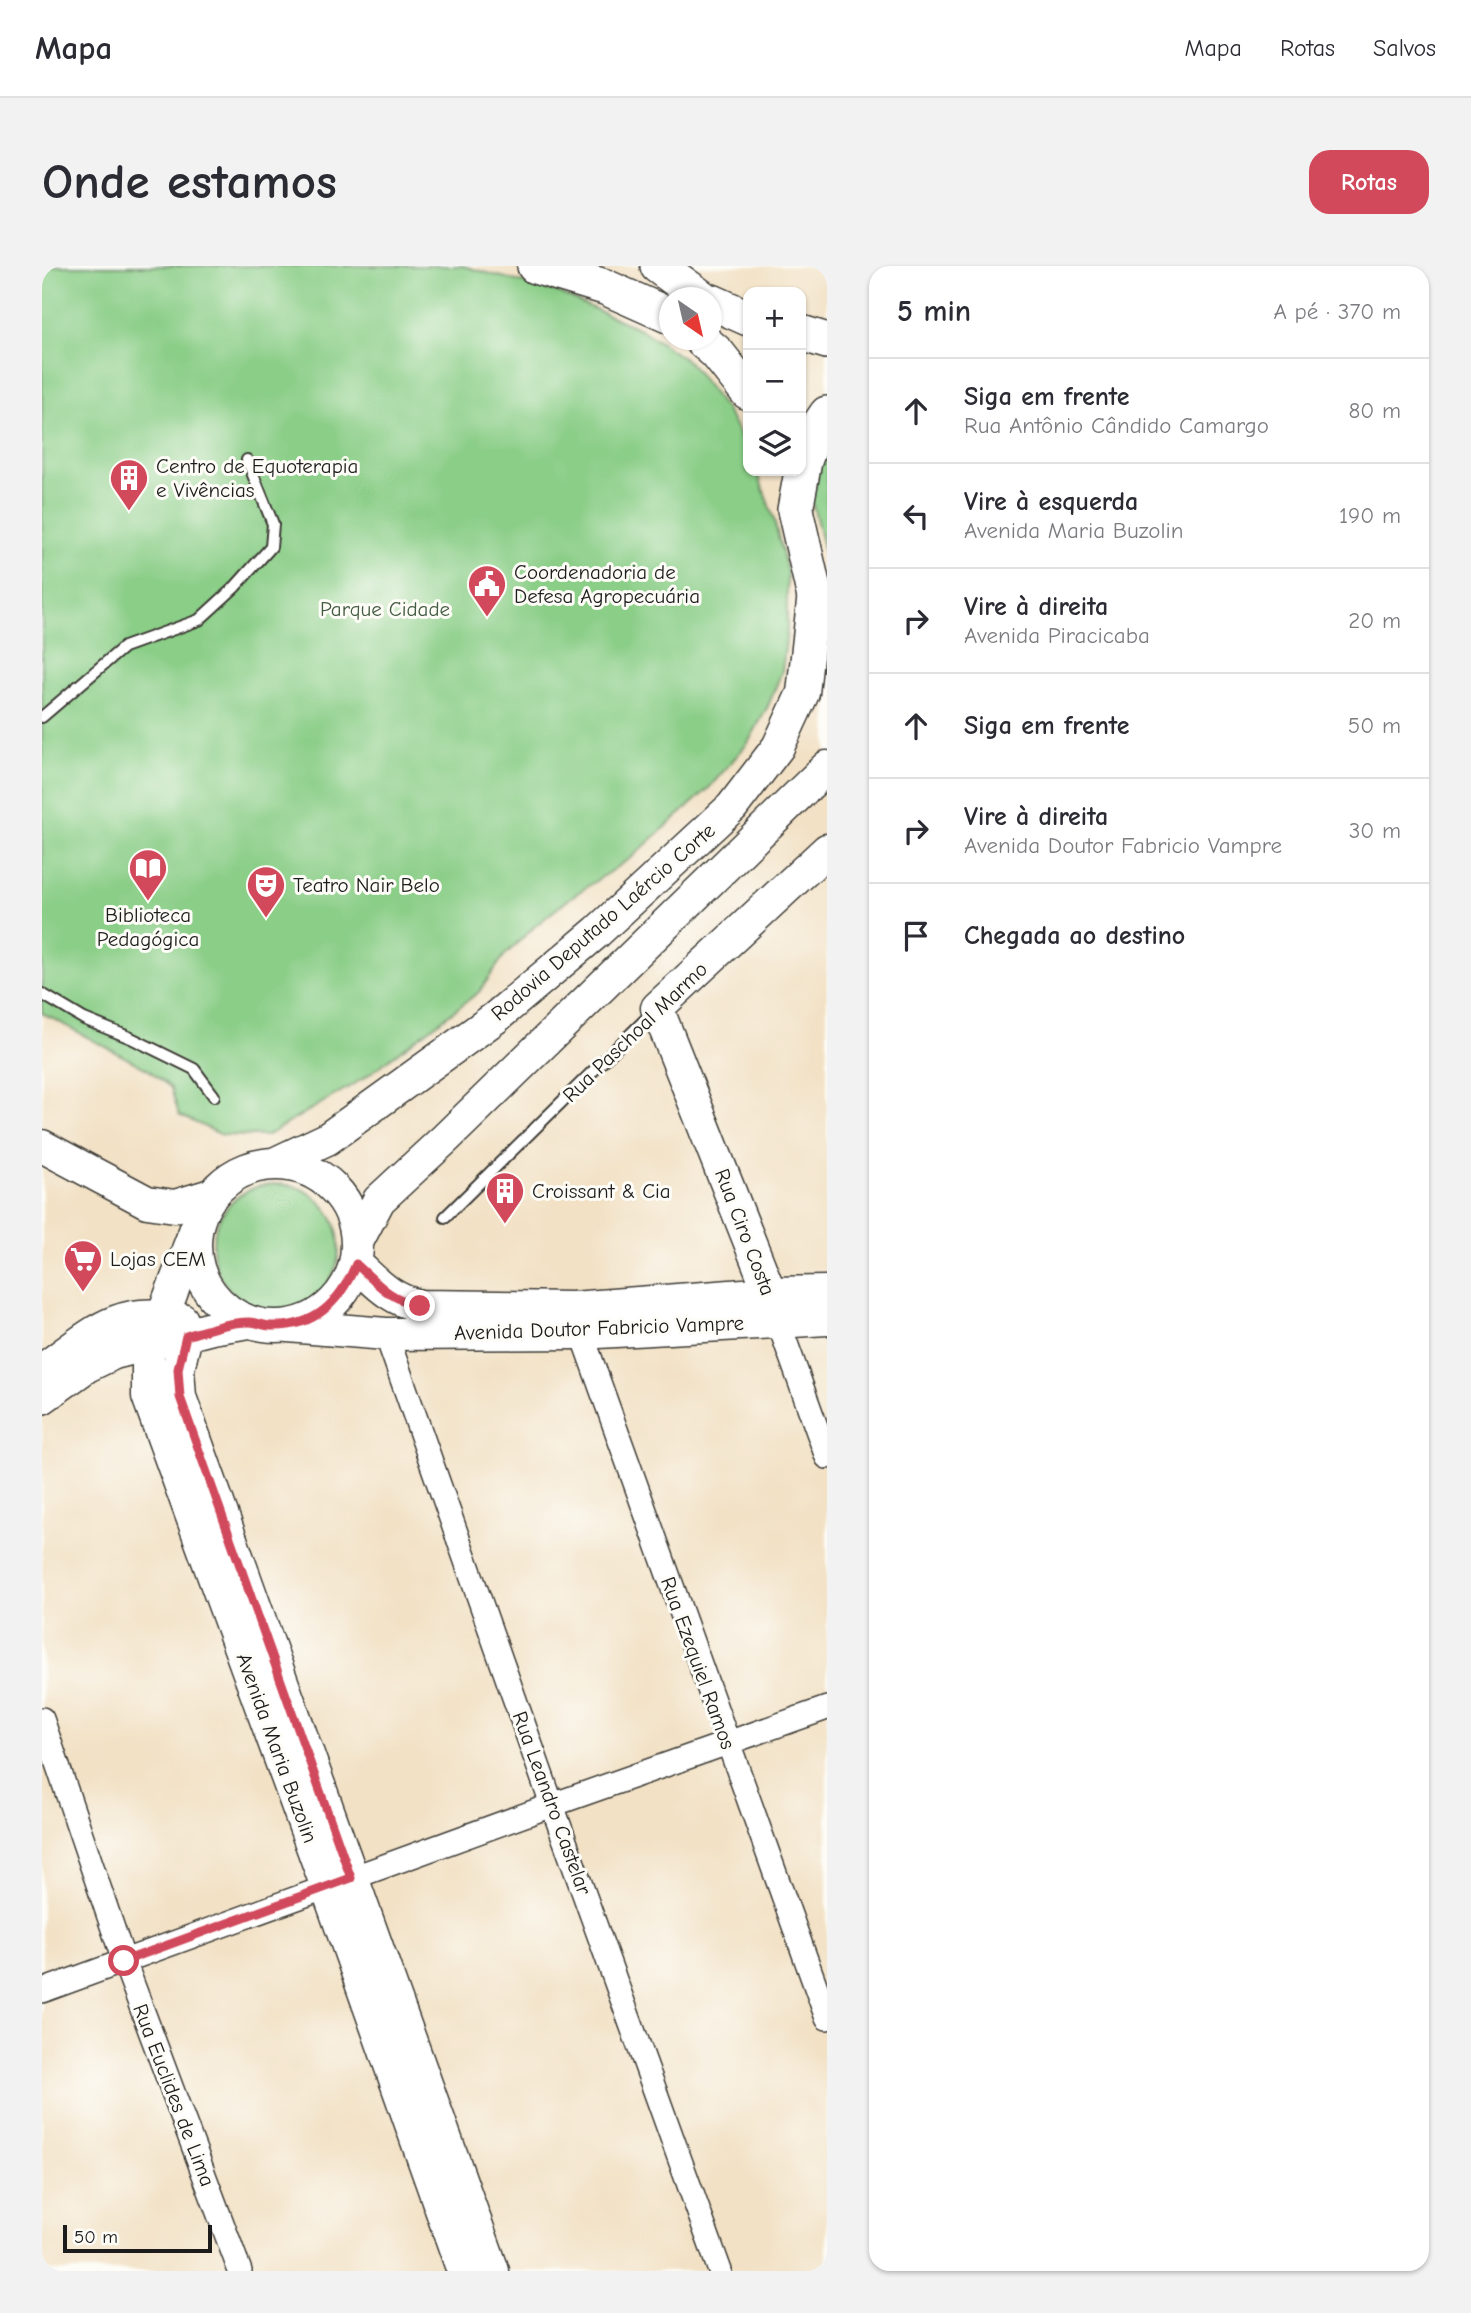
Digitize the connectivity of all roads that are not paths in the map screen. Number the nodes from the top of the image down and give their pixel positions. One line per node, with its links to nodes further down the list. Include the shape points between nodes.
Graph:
1 (535, 266): 5 (main road)
2 (658, 266): 3 (main road)
3 (687, 287)
4 (722, 306): 6 (main road)
5 (659, 310)
6 (743, 316)
7 (806, 335): 8 (main road)
8 (827, 341)
9 (714, 350): 10 (main road)
10 (743, 385)
11 (827, 414): 14 (main road, via 804,461)
12 (247, 460): 16 (lane, via 273,524 271,547 199,620 124,648)
13 (785, 476): 14 (main road)
14 (795, 510): 15 (main road)
15 (820, 605): 25 (main road, Rodovia Deputado Laércio Corte, via 803,692 778,747 732,807 597,932 495,1018 327,1139)
16 (42, 717)
17 (827, 767): 19 (main road, Rodovia Deputado Laércio Corte)
18 (827, 780): 19 (main road)
19 (763, 827): 29 (main road, Rodovia Deputado Laércio Corte, via 379,1200)
20 (827, 850): 22 (main road, Rua Paschoal Marmo)
21 (42, 994): 23 (lane, via 84,1019 194,1069)
22 (657, 1009): 27 (lane, Rua Paschoal Marmo); 31 (main road, Rua Ciro Costa)
23 (214, 1096)
24 (42, 1146): 26 (main road, via 147,1202 175,1206)
25 (276, 1163): 26 (main road, via 251,1167 229,1178); 29 (main road, via 300,1166 323,1177 341,1194 353,1216)
26 (211, 1195): 28 (main road)
27 (445, 1217)
28 (197, 1226): 34 (main road, via 195,1250 211,1295); 36 (main road, Avenida Maria Buzolin)
29 (357, 1252): 33 (main road, Avenida Doutor Fabricio Vampre, via 387,1292 400,1301); 35 (main road, via 347,1286 331,1305)
30 (827, 1292): 31 (main road, Avenida Doutor Fabricio Vampre)
31 (774, 1307): 32 (main road, Avenida Doutor Fabricio Vampre); 33 (main road, Avenida Doutor Fabricio Vampre); 41 (street, Rua Ciro Costa)
32 (827, 1319)
33 (576, 1320): 37 (main road, Avenida Doutor Fabricio Vampre); 44 (street, Rua Ezequiel Ramos)
34 (250, 1322): 35 (main road); 36 (main road)
35 (288, 1326): 37 (main road, Avenida Doutor Fabricio Vampre)
36 (187, 1327): 38 (main road, Avenida Maria Buzolin); 39 (main road, via 138,1315 107,1324); 46 (main road, Avenida Maria Buzolin, via 178,1369 180,1397)
37 (386, 1334): 45 (street, Rua Leandro Castelar)
38 (148, 1343): 40 (main road, via 87,1366); 46 (main road, Avenida Maria Buzolin, via 148,1396)
39 (42, 1370)
40 (42, 1398)
41 (827, 1457)
42 (827, 1708): 44 (street)
43 (42, 1718): 47 (street, Rua Euclides de Lima)
44 (726, 1742): 45 (street); 49 (street, Rua Ezequiel Ramos)
45 (552, 1805): 46 (street); 53 (street, Rua Leandro Castelar)
46 (339, 1883): 47 (street); 51 (main road, Avenida Maria Buzolin); 52 (main road, Avenida Maria Buzolin)
47 (124, 1961): 48 (street); 50 (street, Rua Euclides de Lima)
48 (42, 1991)
49 (827, 2018)
50 (240, 2271)
51 (463, 2271)
52 (493, 2271)
53 (720, 2271)

